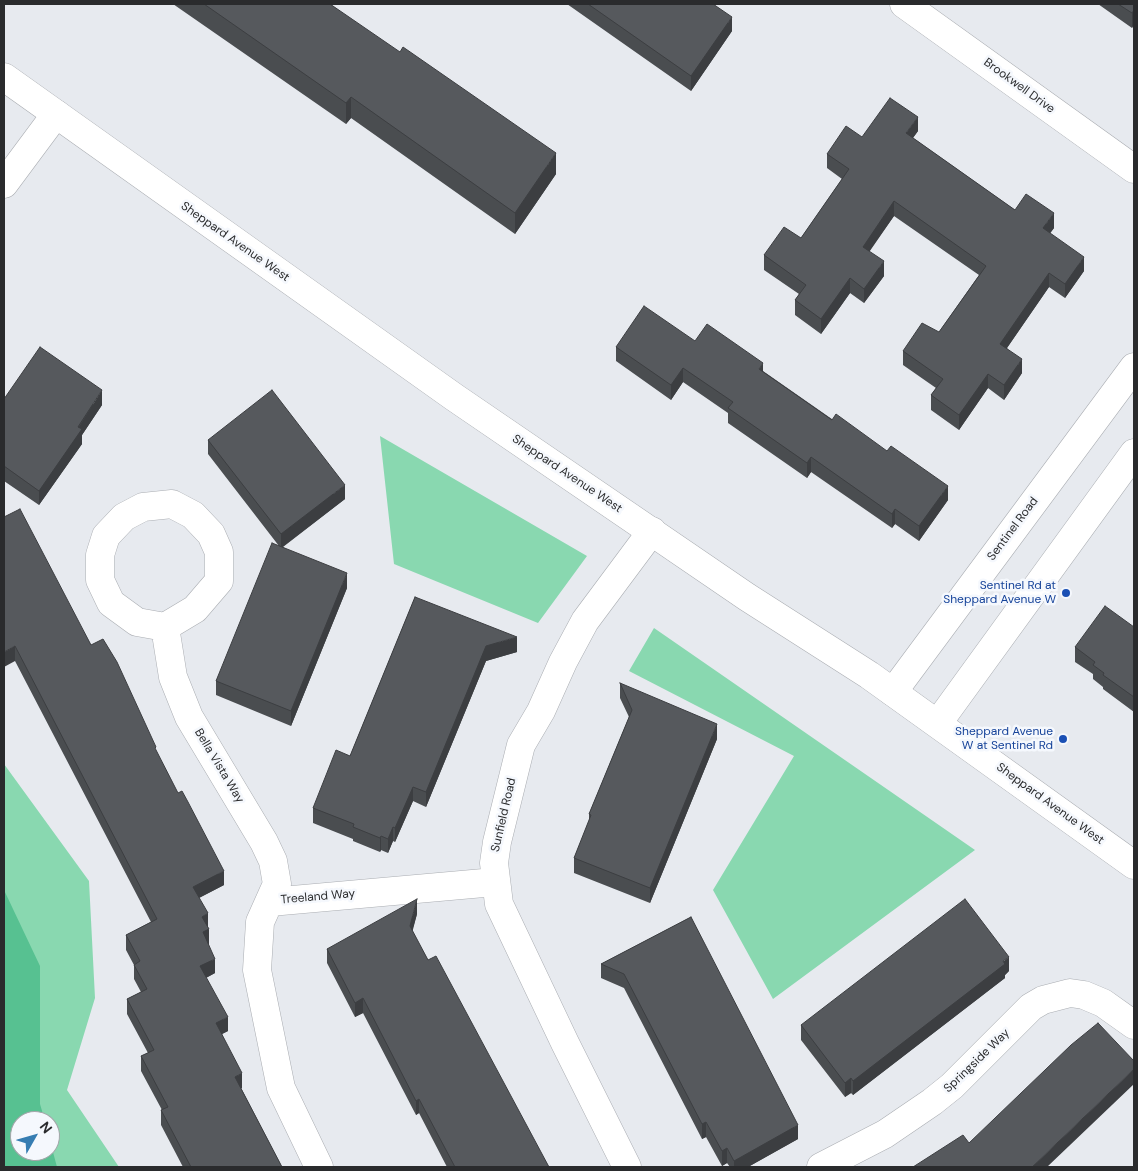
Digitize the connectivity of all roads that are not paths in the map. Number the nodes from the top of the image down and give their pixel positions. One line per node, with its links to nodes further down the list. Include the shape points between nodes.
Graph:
1 (904, 4): 4 (street, Brookwell Drive)
2 (4, 77): 3 (street, Sheppard Avenue West)
3 (56, 114): 5 (street); 8 (street, Sheppard Avenue West, via 454,397)
4 (1134, 169)
5 (4, 184)
6 (1134, 367): 10 (street, Sentinel Road)
7 (1134, 453): 11 (street)
8 (652, 531): 10 (street, Sheppard Avenue West); 13 (street, Sunfield Road, via 585,621 522,745 497,842)
9 (165, 627): 9 (street, via 194,610 219,581 219,552 211,534 193,515 172,504 142,507 124,516 106,536 100,554 100,580 111,603 136,622); 14 (street, Bella Vista Way, via 173,677 189,717 264,842 272,862 276,884)
10 (893, 692): 11 (street, Sheppard Avenue West)
11 (938, 723): 12 (street, Sheppard Avenue West)
12 (1134, 865)
13 (495, 882): 14 (street, Treeland Way); 17 (street, Sunfield Road, via 499,904 564,1043)
14 (270, 902): 16 (street, Treeland Way, via 260,922 257,970 281,1088)
15 (1134, 1025): 18 (street, Springside Way, via 1103,1003 1084,995 1070,993 1043,1000 932,1102 886,1134)
16 (319, 1167)
17 (628, 1167)
18 (820, 1167)

